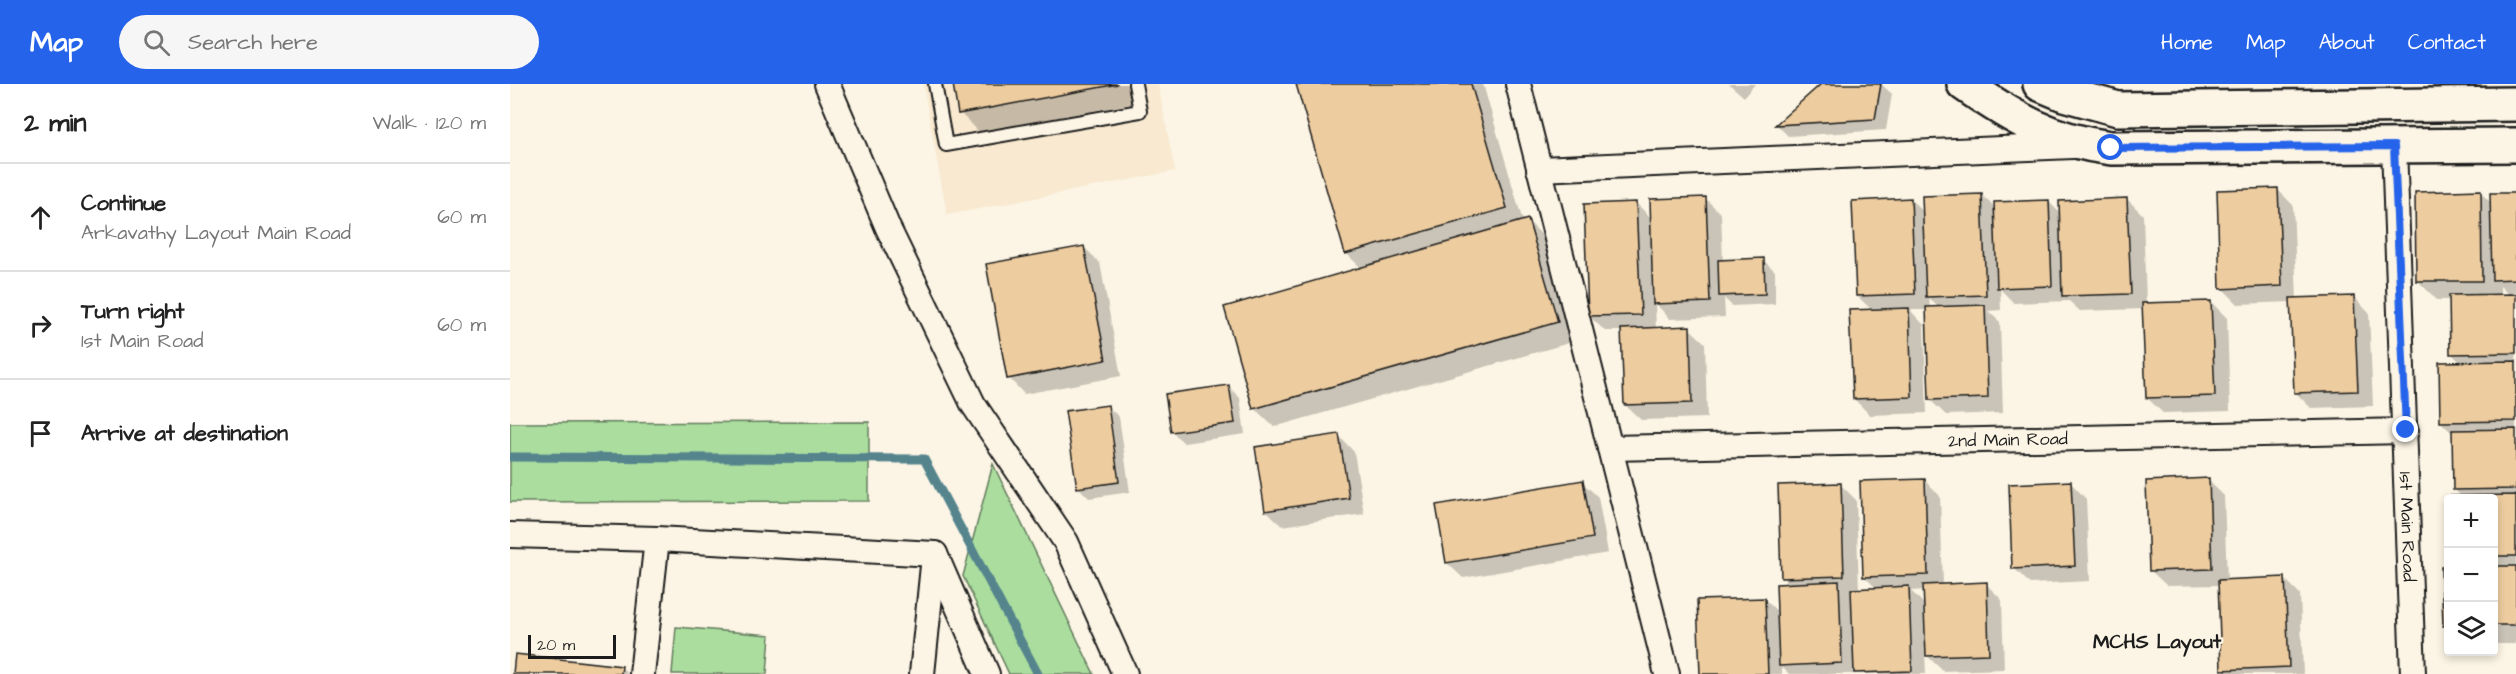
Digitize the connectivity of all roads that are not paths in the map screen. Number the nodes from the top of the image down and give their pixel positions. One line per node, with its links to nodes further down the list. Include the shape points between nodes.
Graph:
1 (828, 84): 21 (street, via 888,228 974,404 1066,542)
2 (935, 84): 3 (lane, via 946,145 1140,111)
3 (1135, 84)
4 (1518, 84): 11 (street)
5 (1964, 84): 9 (main road, via 2033,126 2060,139)
6 (2040, 84): 7 (main road, via 2118,109)
7 (2516, 104)
8 (2516, 145): 10 (main road)
9 (2091, 146): 10 (main road); 11 (street)
10 (2394, 146): 12 (street, 1st Main Road)
11 (1539, 169): 13 (street)
12 (2406, 430): 13 (street, 2nd Main Road); 17 (street, 1st Main Road)
13 (1610, 448): 22 (street)
14 (510, 535): 15 (street)
15 (657, 539): 16 (street); 18 (street)
16 (935, 554): 19 (street); 20 (street)
17 (2413, 665)
18 (642, 674)
19 (922, 674)
20 (987, 674)
21 (1125, 674)
22 (1667, 674)

